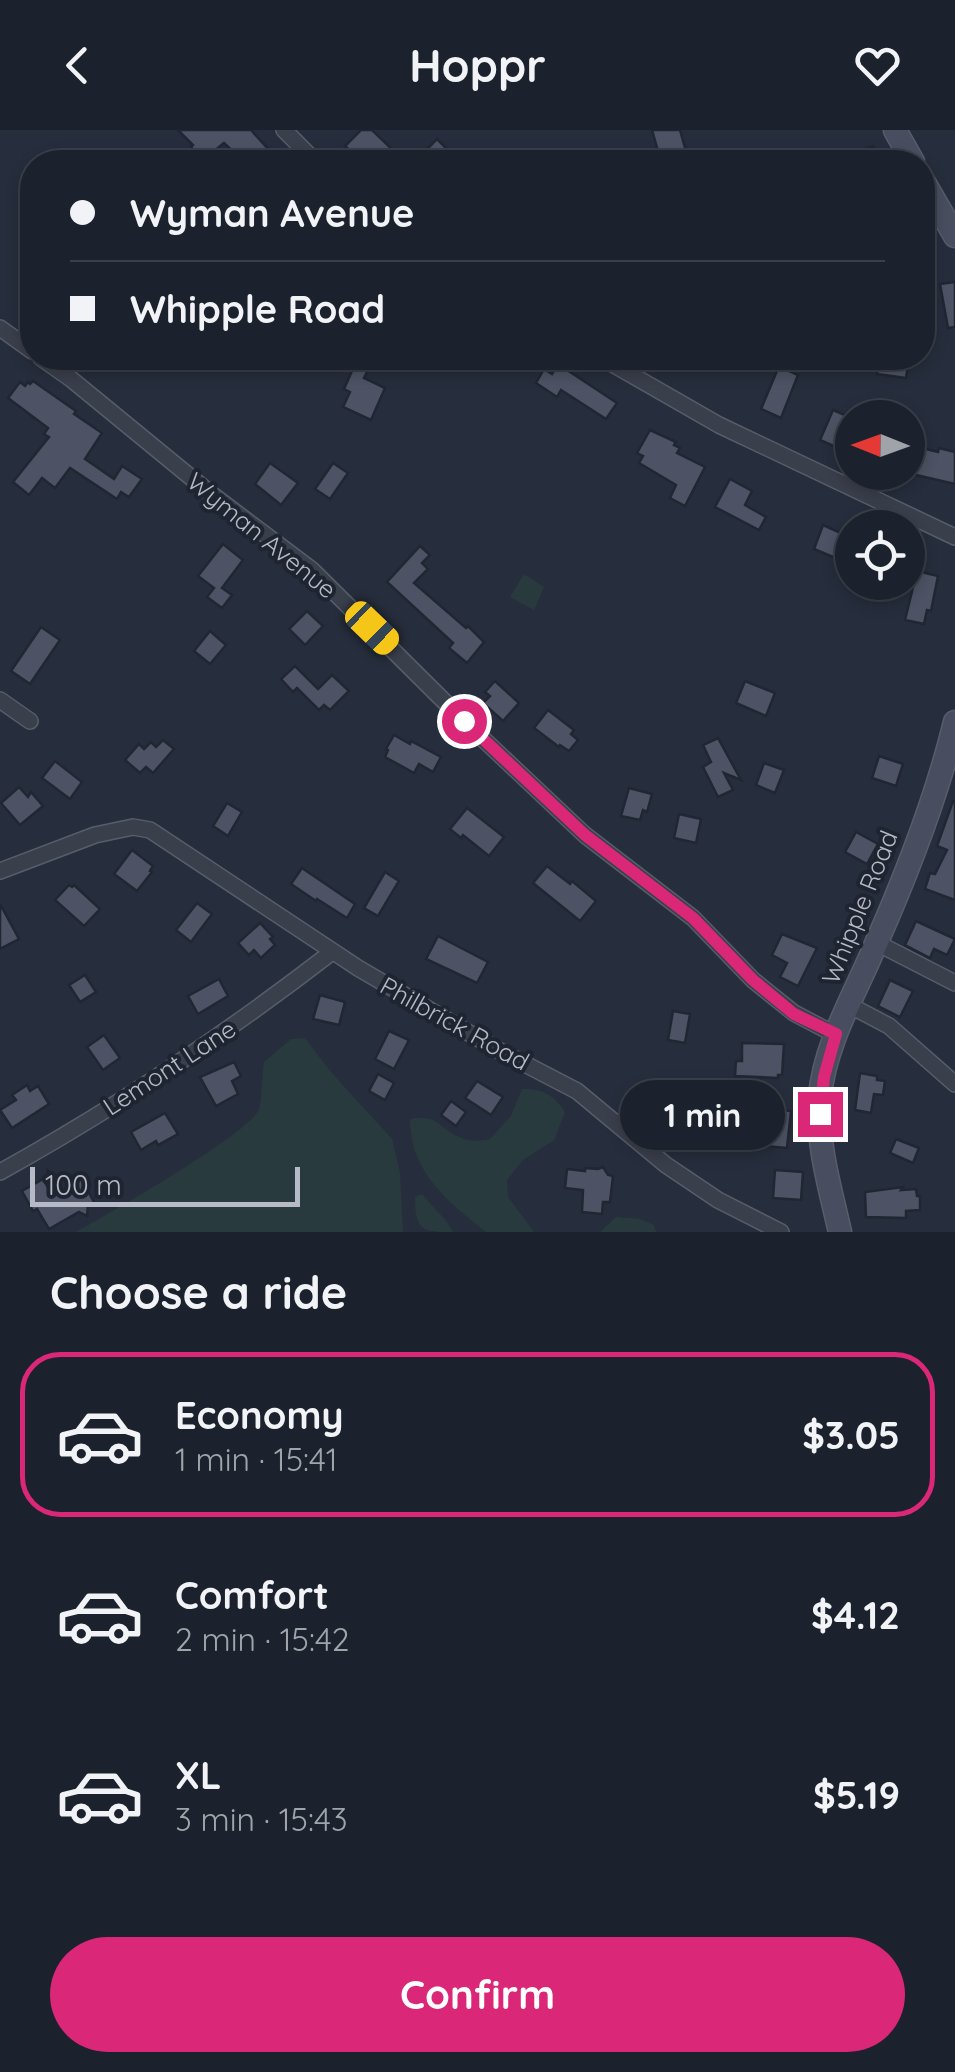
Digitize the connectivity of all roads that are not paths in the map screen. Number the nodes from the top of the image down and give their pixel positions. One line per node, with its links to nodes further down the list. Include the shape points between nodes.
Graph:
1 (284, 130): 2 (street)
2 (304, 150)
3 (935, 201): 4 (main road)
4 (955, 236)
5 (58, 370): 16 (street, Wyman Avenue, via 312,570 585,835 693,918 769,994)
6 (623, 370): 7 (street, via 719,425)
7 (955, 537)
8 (0, 700): 9 (street)
9 (30, 721)
10 (955, 722): 12 (main road, Whipple Road)
11 (0, 870): 13 (street, Philbrick Road, via 95,835 142,828)
12 (877, 943): 14 (street); 15 (main road, Whipple Road)
13 (332, 952): 18 (street, Lemont Lane, via 193,1054); 19 (street, Philbrick Road, via 577,1091 679,1174)
14 (955, 983)
15 (849, 1004): 16 (main road, Whipple Road); 17 (street, via 889,1026)
16 (836, 1034): 20 (main road, Whipple Road, via 820,1114)
17 (955, 1084)
18 (0, 1172)
19 (782, 1232)
20 (840, 1232)

